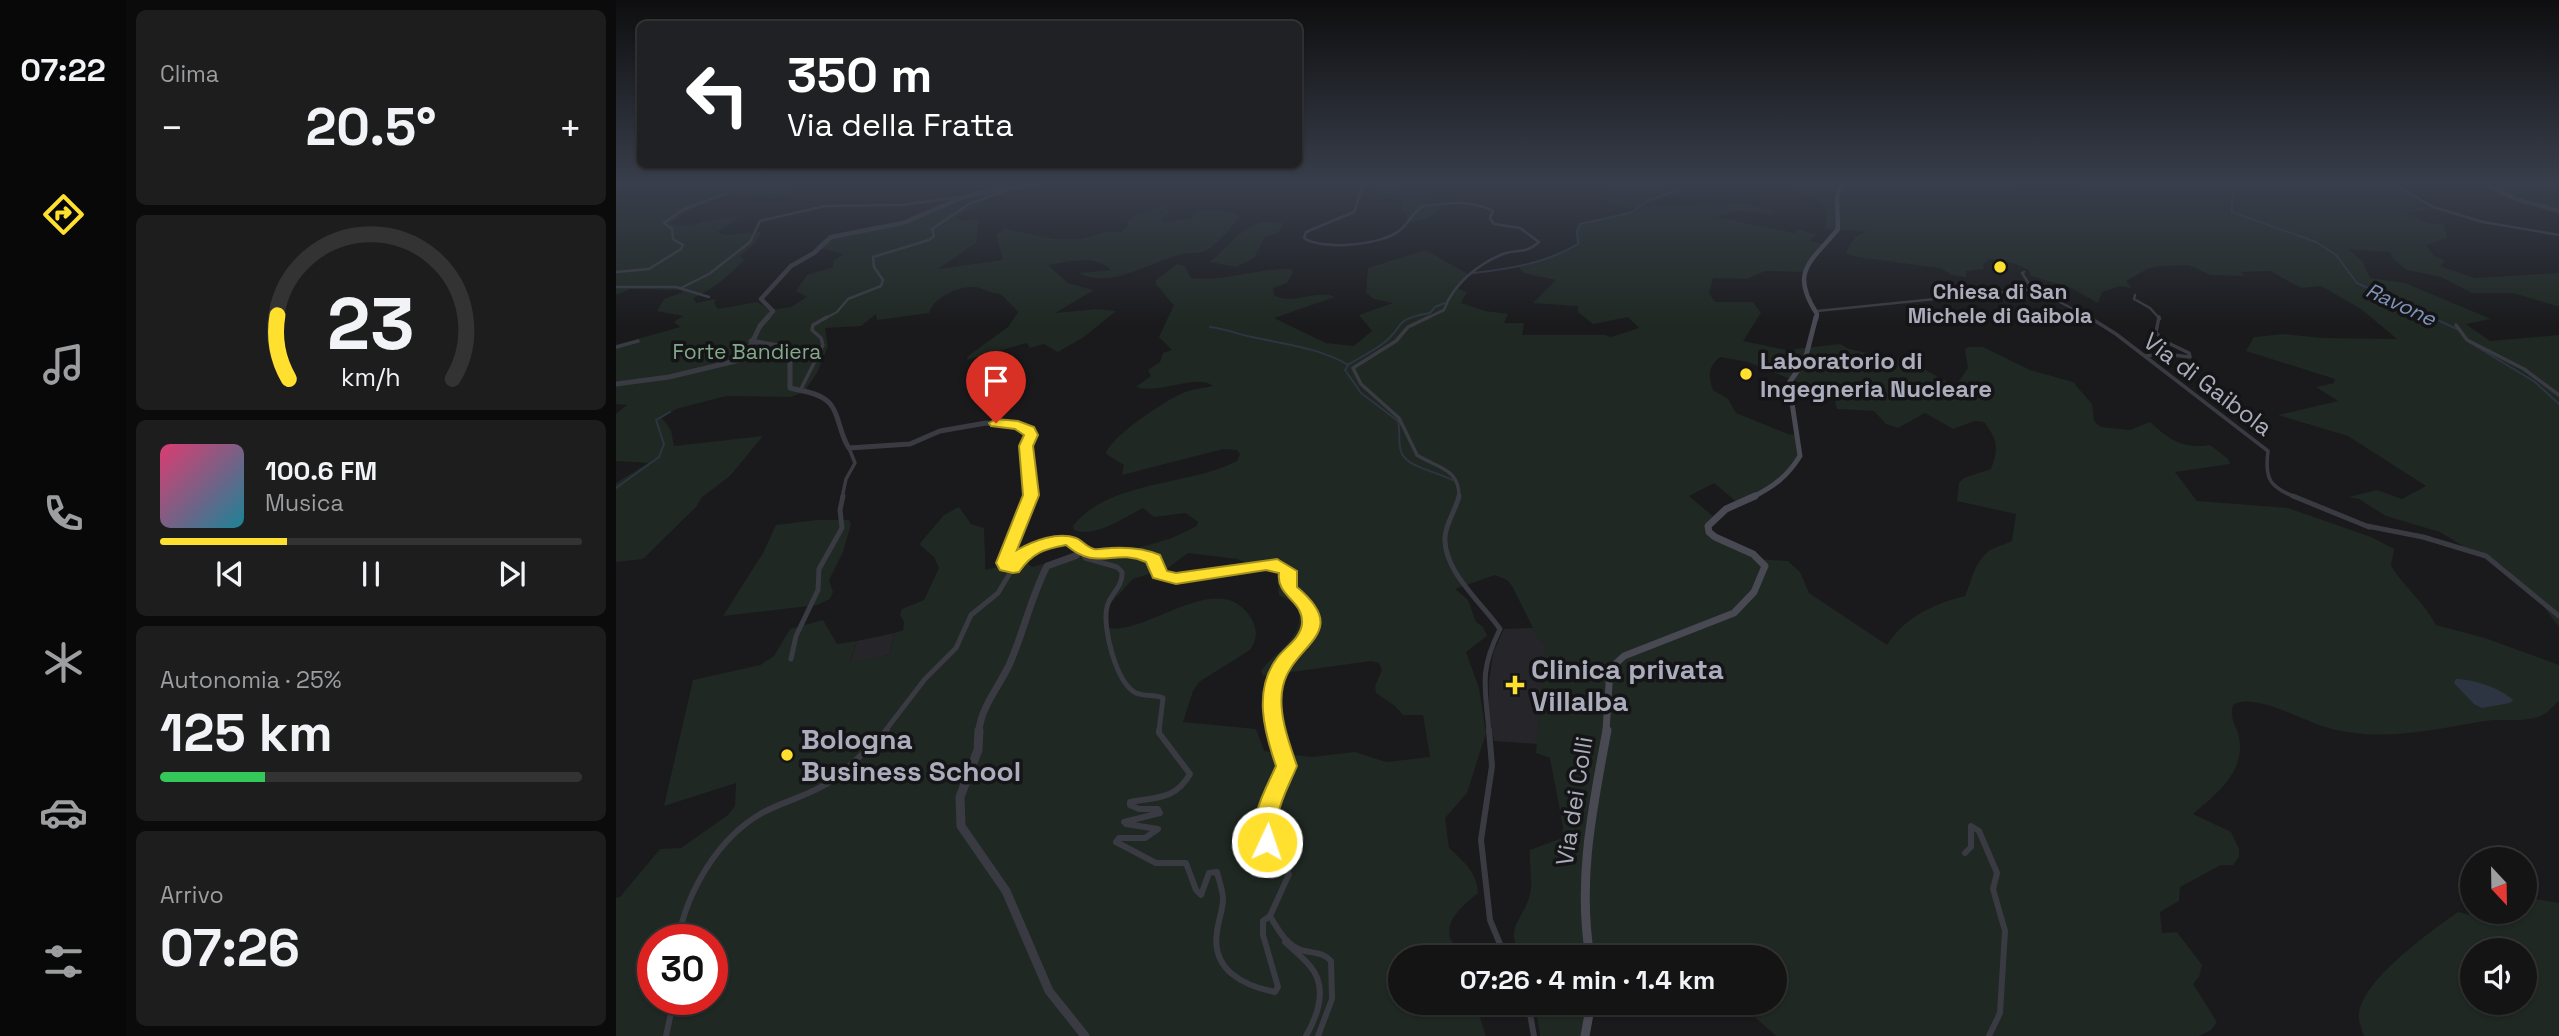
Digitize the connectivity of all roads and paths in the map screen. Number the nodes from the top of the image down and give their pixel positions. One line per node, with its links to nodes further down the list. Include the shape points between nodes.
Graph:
1 (672, 229): 11 (street, via 681,249 649,269)
2 (756, 229): 14 (street, via 749,243 709,274)
3 (872, 229): 23 (street, via 825,239 814,254 792,267 761,299 773,311)
4 (932, 229): 27 (street, via 934,236 929,240 873,257 883,280 881,286 848,299 837,313 813,326 823,345)
5 (1314, 229): 6 (street, via 1304,238 1318,244 1356,244)
6 (1401, 229)
7 (1522, 229): 38 (street, via 1539,242 1529,251 1505,253 1468,274 1444,310 1408,327 1396,341 1353,368 1361,386 1401,420 1416,454 1453,473 1461,499 1444,533 1446,550 1500,629 1484,671 1492,766 1481,840 1490,920)
8 (1838, 229): 18 (main road, via 1804,270 1806,298)
9 (2526, 229): 10 (street)
10 (2559, 235)
11 (616, 272)
12 (2024, 272): 15 (street)
13 (616, 287): 14 (street)
14 (681, 288): 17 (street, via 699,290)
15 (2032, 288): 18 (street); 25 (street, Via di Gaibola, via 2096,321)
16 (2135, 295): 25 (street, via 2134,299 2160,318 2156,332 2162,340 2190,357)
17 (709, 297)
18 (1817, 311): 39 (main road, Via dei Colli, via 1805,360 1789,383 1798,460 1779,484 1721,513 1708,526 1715,538 1758,557 1765,566 1763,575 1734,613 1624,656 1610,669 1607,724 1587,834 1582,914)
19 (2456, 325): 21 (street)
20 (2459, 335): 21 (street)
21 (2467, 340): 28 (street, via 2524,369)
22 (638, 341): 24 (street)
23 (751, 341): 26 (street, via 744,359 734,363); 27 (street, via 790,352 788,383)
24 (616, 347)
25 (2145, 356): 32 (street, Via di Gaibola, via 2268,451 2265,471 2276,489 2369,527 2486,556)
26 (616, 384)
27 (800, 391): 29 (street, via 826,398 834,407 836,426)
28 (2559, 396)
29 (849, 448): 31 (street, via 911,444 940,431 986,423 1029,430 1031,495 1004,563); 33 (street, via 855,463 846,479 842,528 819,569 818,590 796,636)
30 (1081, 551): 31 (street, via 1070,541 1042,544 1021,555); 35 (street, via 1146,555 1154,559 1159,574 1176,579 1277,565 1288,571 1286,583 1292,594 1308,606 1311,624 1306,639 1284,662 1273,685 1275,723 1286,766 1265,828 1267,842 1289,874); 35 (street, via 1084,558 1122,572 1120,589 1105,609 1108,646 1126,685 1138,694 1163,698 1159,733 1191,774 1163,799 1130,802 1130,806 1160,813 1129,818 1126,824 1158,829 1150,836 1116,842 1156,863 1186,863 1201,895 1209,873 1217,872 1223,900 1216,951 1223,969 1239,981 1273,992 1278,987 1263,935 1263,921); 44 (street, via 1046,566 1010,663 983,710 978,750 960,797 961,826 1006,891 1049,990)
31 (1013, 568): 36 (street, via 1004,586 971,615 956,648 925,679 885,732 829,782 761,814 734,834 693,891)
32 (2559, 617)
33 (791, 659)
34 (1965, 853): 49 (street, via 1971,847 1971,826 1979,831 1997,873 1993,889 2005,931 2000,1013)
35 (1270, 916): 37 (street)
36 (681, 924)
37 (1283, 938): 45 (street, via 1316,972 1319,1009); 46 (street, via 1302,951 1323,953 1331,961 1332,999)
38 (1502, 945)
39 (1588, 945)
40 (671, 1015): 43 (street)
41 (1530, 1015): 47 (street)
42 (1589, 1015): 48 (main road)
43 (666, 1036)
44 (1085, 1036)
45 (1306, 1036)
46 (1318, 1036)
47 (1534, 1036)
48 (1586, 1036)
49 (1989, 1036)

